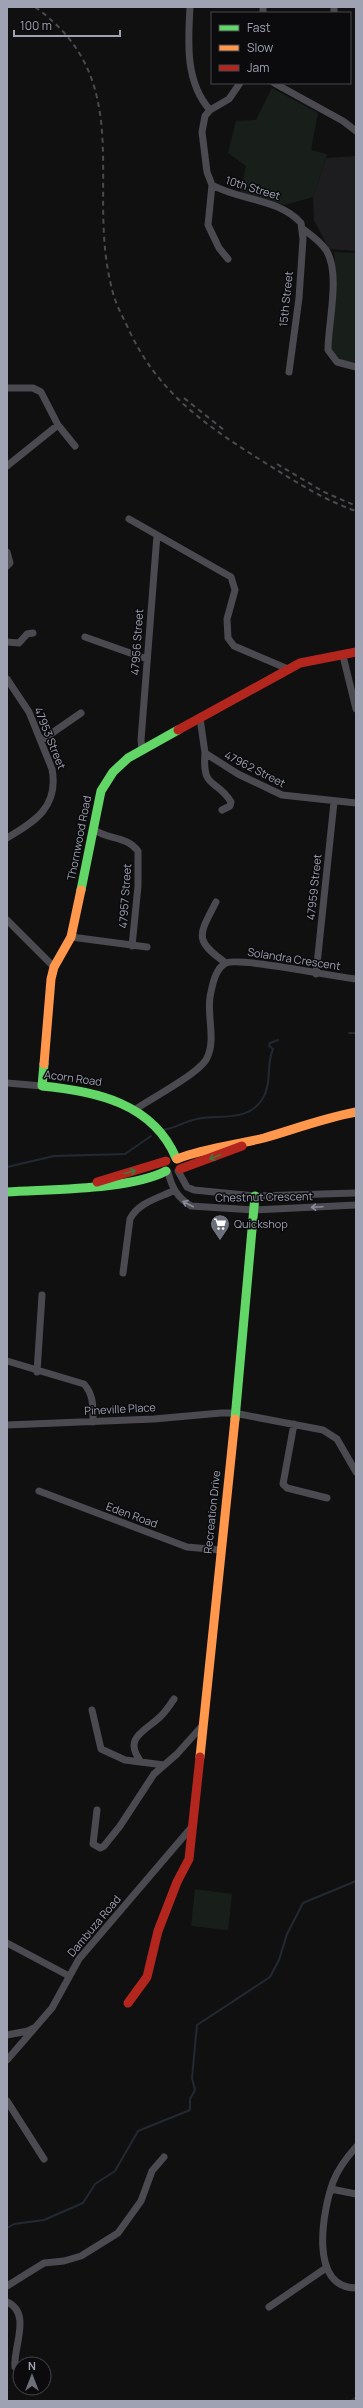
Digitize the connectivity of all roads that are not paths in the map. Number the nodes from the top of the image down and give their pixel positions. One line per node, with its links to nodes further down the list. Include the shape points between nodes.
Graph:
1 (190, 7): 4 (street, via 192,74 203,101)
2 (239, 84): 4 (street, via 229,99)
3 (276, 84): 5 (street, via 343,121)
4 (210, 110): 6 (street, via 205,116 202,132 207,172)
5 (356, 132)
6 (212, 185): 7 (street, 10th Street, via 224,192 285,208 301,223); 8 (street, via 208,225 219,248)
7 (303, 229): 9 (street, 10th Street, via 318,240 330,260 332,297 328,350 337,362); 10 (street, 15th Street, via 299,298)
8 (228, 259)
9 (356, 367)
10 (289, 372)
11 (7, 388): 12 (street, via 33,388 41,392)
12 (58, 425): 13 (street); 14 (street)
13 (75, 446)
14 (7, 466)
15 (129, 519): 16 (street)
16 (157, 535): 24 (street, 47956 Street); 25 (street, via 231,577 236,590 227,619 228,638 234,646)
17 (7, 552): 18 (street, via 10,563)
18 (7, 566)
19 (33, 633): 21 (street, via 27,634 19,643)
20 (84, 637): 24 (street)
21 (7, 642)
22 (356, 652): 23 (street, Thornwood Road)
23 (343, 656): 25 (street, Thornwood Road, via 315,658); 27 (street)
24 (147, 659): 31 (street, 47956 Street)
25 (288, 669): 29 (street, Thornwood Road)
26 (7, 679): 30 (street, 47953 Street, via 29,712)
27 (356, 709)
28 (81, 713): 30 (street)
29 (200, 718): 31 (street, Thornwood Road); 32 (street)
30 (42, 740): 37 (street, 47953 Street, via 52,768 52,794 39,817)
31 (142, 750): 36 (street, Thornwood Road, via 119,766 107,780 101,791)
32 (205, 753): 33 (street, 47962 Street, via 272,791 296,799); 35 (street, via 204,767 207,779 228,796 231,802 230,806)
33 (334, 802): 34 (street, 47962 Street); 45 (street, 47959 Street)
34 (356, 803)
35 (222, 810)
36 (93, 829): 40 (street, Thornwood Road); 41 (street, 47957 Street, via 98,833 128,841 138,851 138,886)
37 (7, 838)
38 (216, 902): 43 (street, via 204,926 202,938 205,947)
39 (7, 920): 44 (street)
40 (71, 937): 41 (street); 44 (street, Thornwood Road)
41 (132, 946): 42 (street)
42 (147, 947)
43 (226, 963): 45 (street, Solandra Crescent, via 250,962); 49 (street, via 219,969 210,998 210,1039 207,1058 191,1074)
44 (54, 967): 48 (street, Thornwood Road)
45 (316, 974): 46 (street, Solandra Crescent)
46 (356, 979)
47 (7, 1083): 48 (street, Acorn Road)
48 (42, 1086): 49 (street, Acorn Road, via 96,1092 113,1097)
49 (136, 1110): 52 (street, Acorn Road, via 167,1142)
50 (356, 1112): 51 (street, via 334,1115)
51 (248, 1141): 52 (street); 53 (street, one-way to 53, via 239,1148)
52 (172, 1159): 53 (street); 54 (street, via 164,1166); 55 (street, one-way to 52)
53 (179, 1170): 54 (street, via 171,1174); 59 (street, Chestnut Crescent, via 187,1187 194,1190)
54 (167, 1172): 55 (street, via 139,1181); 56 (street)
55 (94, 1184): 57 (street)
56 (173, 1191): 61 (street, Chestnut Crescent, one-way to 56, via 191,1206); 62 (street, via 143,1204 133,1212)
57 (7, 1192)
58 (356, 1193): 59 (street, Chestnut Crescent)
59 (254, 1196): 61 (street, Recreation Drive)
60 (356, 1205): 61 (street, Chestnut Crescent, one-way to 61)
61 (254, 1210): 66 (street, Recreation Drive, via 242,1355)
62 (123, 1272)
63 (42, 1295): 65 (street)
64 (7, 1361): 65 (street)
65 (37, 1372): 67 (street, via 66,1377 84,1384 92,1400)
66 (234, 1413): 67 (street, Pineville Place, via 201,1413 154,1419); 68 (street, Pineville Place); 73 (street, Recreation Drive)
67 (93, 1422): 69 (street, Pineville Place)
68 (294, 1424): 70 (street, Pineville Place, via 323,1430 332,1435); 72 (street, via 283,1484 287,1488)
69 (7, 1425)
70 (356, 1472)
71 (39, 1491): 73 (street, Eden Road, via 187,1546)
72 (327, 1498)
73 (220, 1550): 76 (street, Recreation Drive)
74 (174, 1699): 77 (street, via 135,1741 135,1754)
75 (92, 1710): 77 (street, via 97,1741 101,1749 125,1760)
76 (202, 1726): 78 (street); 80 (street, Recreation Drive)
77 (141, 1762): 78 (street)
78 (164, 1765): 79 (street, via 154,1774 120,1826 100,1848 93,1844)
79 (97, 1810)
80 (190, 1829): 82 (street, Dambuza Road, via 94,1939); 83 (street, Recreation Drive, via 188,1859 158,1931 147,1977)
81 (7, 1943): 82 (street)
82 (69, 1976): 84 (street, Dambuza Road, via 52,2008)
83 (128, 2003)
84 (39, 2024): 85 (street, via 28,2031); 86 (street, Dambuza Road)
85 (7, 2035)
86 (7, 2060)
87 (7, 2101): 90 (street)
88 (356, 2147): 91 (street, via 337,2174)
89 (164, 2157): 94 (street, via 152,2171 141,2200 118,2233 81,2256 44,2263)
90 (44, 2159)
91 (331, 2189): 92 (street); 93 (street, via 322,2232)
92 (356, 2194)
93 (326, 2268): 95 (street, via 332,2278 341,2284); 97 (street)
94 (7, 2286)
95 (356, 2288)
96 (7, 2302): 98 (street, via 14,2307 20,2322)
97 (269, 2307)
98 (16, 2356)

